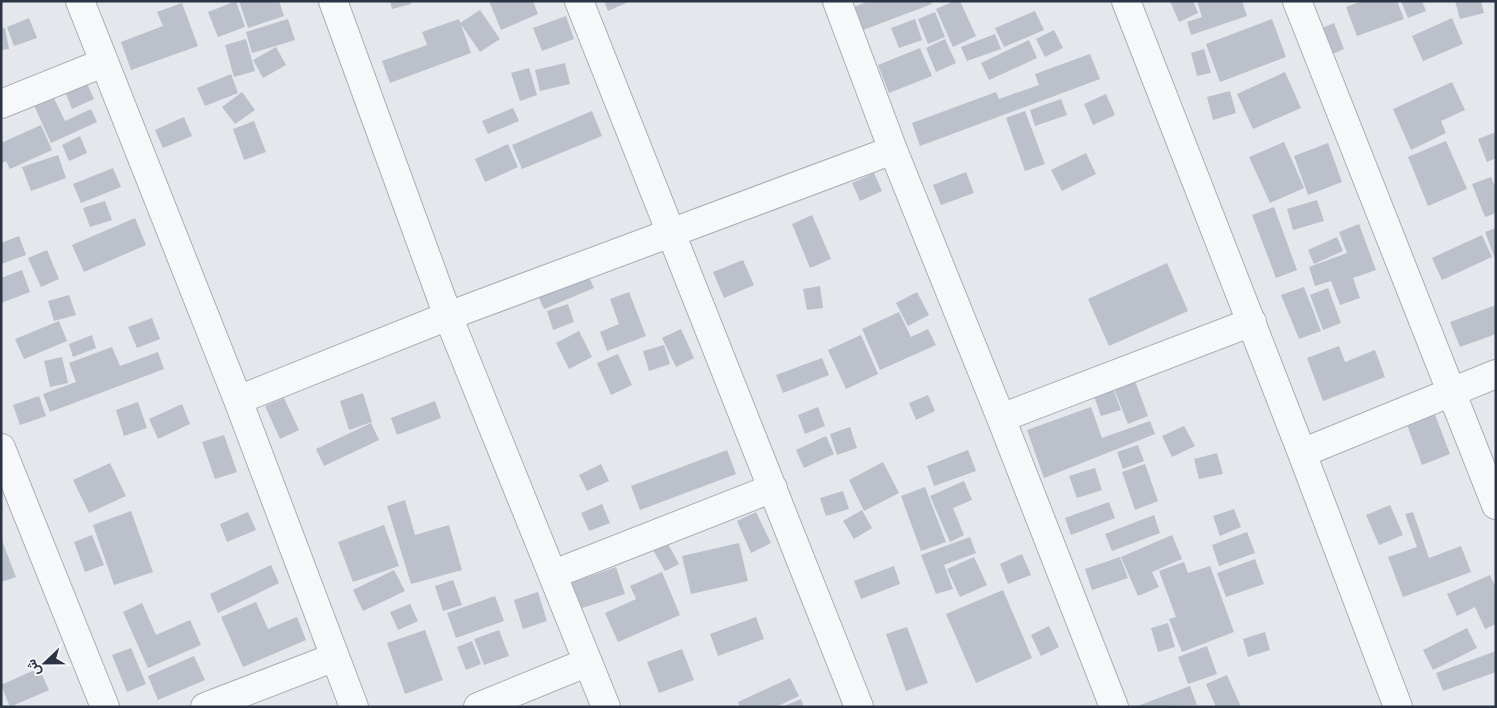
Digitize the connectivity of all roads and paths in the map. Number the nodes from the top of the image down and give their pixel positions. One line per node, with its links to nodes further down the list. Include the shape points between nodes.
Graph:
1 (80, 1): 7 (street)
2 (333, 1): 11 (street)
3 (579, 1): 10 (street)
4 (836, 1): 9 (street)
5 (1126, 1): 12 (street)
6 (1297, 1): 14 (street)
7 (103, 64): 8 (street); 15 (street)
8 (1, 104)
9 (893, 150): 10 (street); 16 (street)
10 (672, 233): 11 (street); 19 (street)
11 (448, 316): 15 (street); 21 (street)
12 (1252, 322): 16 (street); 18 (street)
13 (1496, 374): 14 (street)
14 (1452, 391): 18 (street); 20 (street)
15 (238, 400): 22 (street)
16 (1001, 418): 30 (street)
17 (1, 448): 24 (street)
18 (1302, 453): 31 (street)
19 (773, 488): 21 (street); 29 (street)
20 (1496, 505)
21 (554, 574): 23 (street)
22 (335, 657): 25 (street); 26 (street)
23 (588, 662): 27 (street); 28 (street)
24 (105, 707)
25 (205, 707)
26 (354, 707)
27 (478, 707)
28 (606, 707)
29 (859, 707)
30 (1114, 707)
31 (1398, 707)

